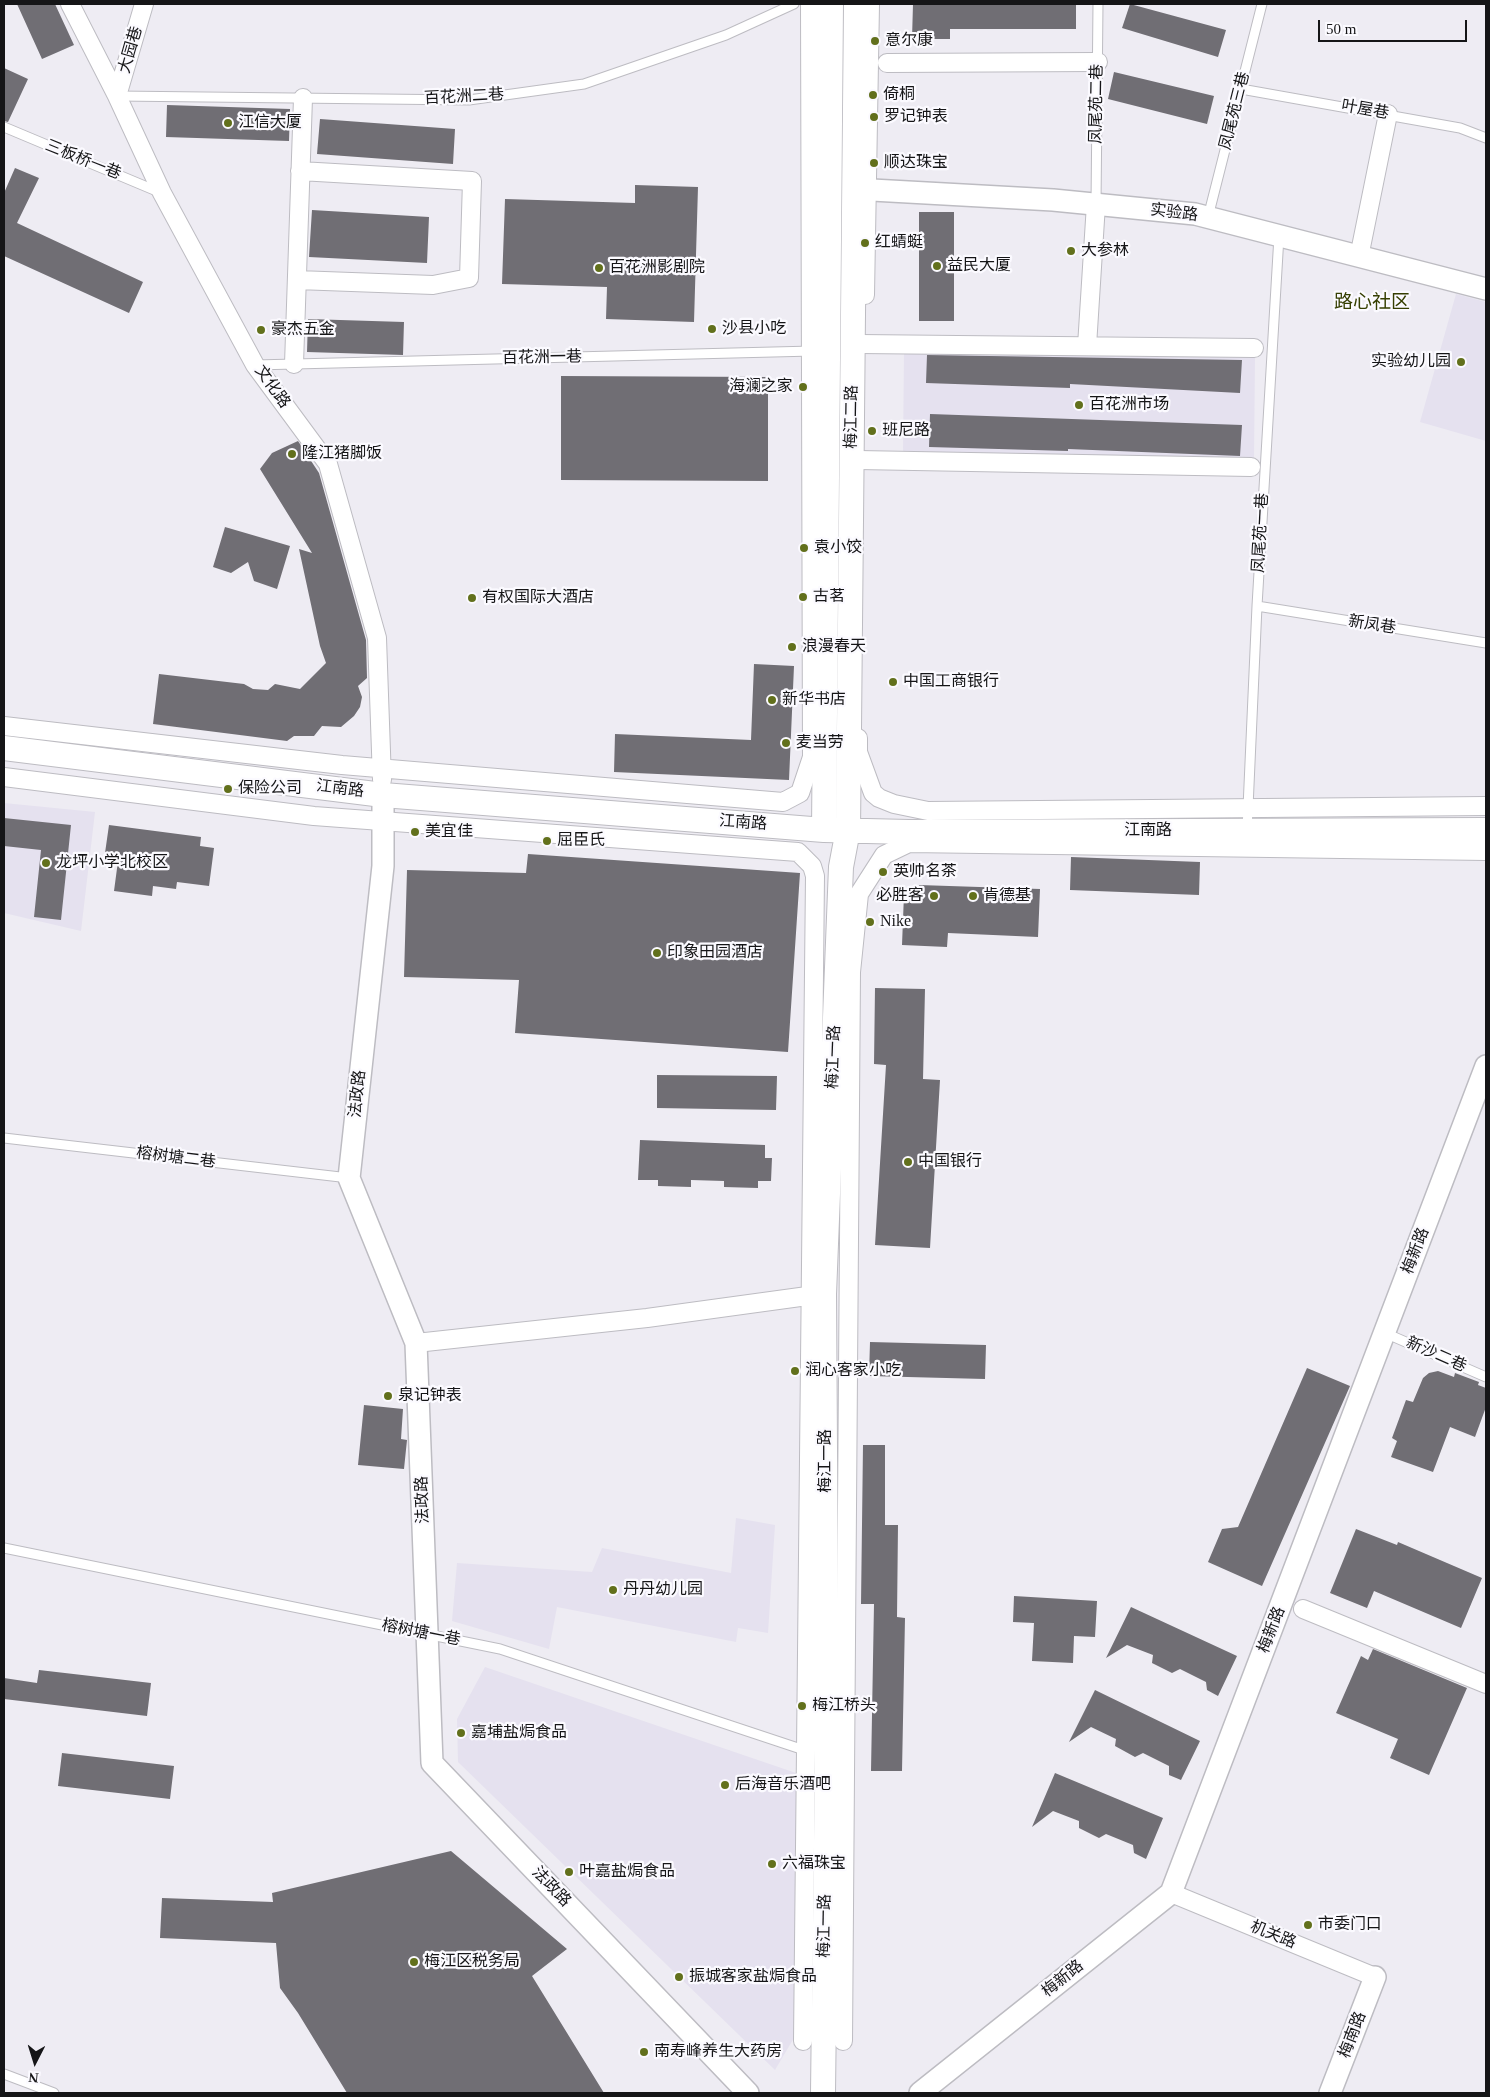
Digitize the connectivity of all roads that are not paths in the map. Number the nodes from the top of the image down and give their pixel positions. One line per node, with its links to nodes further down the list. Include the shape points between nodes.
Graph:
1 (70, 4): 13 (street, 文化路)
2 (144, 4): 13 (street, 大园巷)
3 (794, 4): 14 (lane, 百花洲二巷, via 726,35 584,84 468,100)
4 (810, 4): 30 (street)
5 (831, 4): 30 (main road, 梅江二路)
6 (856, 4): 19 (main road, 梅江二路)
7 (870, 4): 42 (street, via 858,752 873,793 894,804 928,811)
8 (1098, 4): 10 (lane, 凤尾苑二巷)
9 (1262, 4): 12 (lane, 凤尾苑三巷)
10 (1098, 62): 11 (street); 21 (lane, 凤尾苑二巷)
11 (887, 64)
12 (1241, 89): 15 (lane, 叶屋巷); 22 (lane, 凤尾苑三巷)
13 (117, 96): 14 (lane, 百花洲二巷); 20 (street, 文化路)
14 (303, 98): 18 (street)
15 (1388, 114): 17 (lane, 叶屋巷, via 1460,128); 24 (street)
16 (4, 127): 20 (lane, 三板桥一巷)
17 (1486, 138)
18 (300, 171): 25 (street); 25 (street, via 472,181 469,278 433,285)
19 (854, 189): 21 (street, 实验路); 45 (main road, 梅江二路)
20 (162, 193): 32 (street, 文化路)
21 (1096, 204): 22 (street, 实验路); 28 (street)
22 (1208, 217): 23 (street, 实验路)
23 (1279, 236): 24 (street, 实验路); 35 (lane, 凤尾苑一巷)
24 (1359, 257): 26 (street, 实验路)
25 (297, 280): 31 (street)
26 (1486, 289)
27 (859, 344): 28 (street)
28 (1087, 346): 29 (street)
29 (1254, 348)
30 (820, 351): 31 (lane, 百花洲一巷); 39 (street, via 812,758 800,793 783,802); 44 (main road, 梅江二路)
31 (294, 364): 32 (lane, 百花洲一巷)
32 (255, 365): 39 (street, 文化路, via 328,464 377,638)
33 (858, 460): 34 (street)
34 (1251, 468)
35 (1257, 606): 36 (lane, 新凤巷); 47 (lane, 凤尾苑一巷)
36 (1486, 644)
37 (4, 726): 39 (street)
38 (4, 748): 41 (main road, 江南路)
39 (382, 768): 41 (street, 文化路)
40 (4, 777): 43 (street, via 314,816)
41 (383, 795): 43 (street, 法政路); 44 (main road, 江南路)
42 (1486, 806)
43 (383, 821): 51 (street, 法政路, via 383,866); 52 (street, via 798,852 805,857 815,876)
44 (824, 830): 45 (main road, 江南路)
45 (848, 830): 47 (main road, 江南路); 52 (main road, 梅江一路, via 841,867)
46 (1486, 830): 47 (main road, 江南路)
47 (1247, 831)
48 (1486, 851): 64 (street, via 909,843 884,855 859,894 850,972)
49 (1486, 1066): 53 (street, 梅新路)
50 (4, 1138): 51 (lane, 榕树塘二巷)
51 (349, 1178): 54 (street, 法政路)
52 (818, 1295): 54 (street, via 647,1318); 60 (main road, 梅江一路)
53 (1385, 1332): 55 (lane, 新沙二巷); 61 (street, 梅新路)
54 (416, 1343): 58 (street, 法政路)
55 (1486, 1377)
56 (4, 1548): 58 (lane, 榕树塘一巷)
57 (1303, 1608): 59 (street)
58 (428, 1634): 60 (lane, 榕树塘一巷, via 500,1649); 67 (street, 法政路, via 432,1763)
59 (1486, 1684)
60 (817, 1754): 63 (street); 68 (main road, 梅江一路)
61 (1171, 1893): 62 (street, 机关路); 69 (street, 梅新路)
62 (1375, 1977): 70 (street, 梅南路)
63 (803, 2041)
64 (843, 2041)
65 (4, 2074): 66 (lane)
66 (54, 2093)
67 (748, 2093)
68 (823, 2093)
69 (920, 2093)
70 (1330, 2093)

